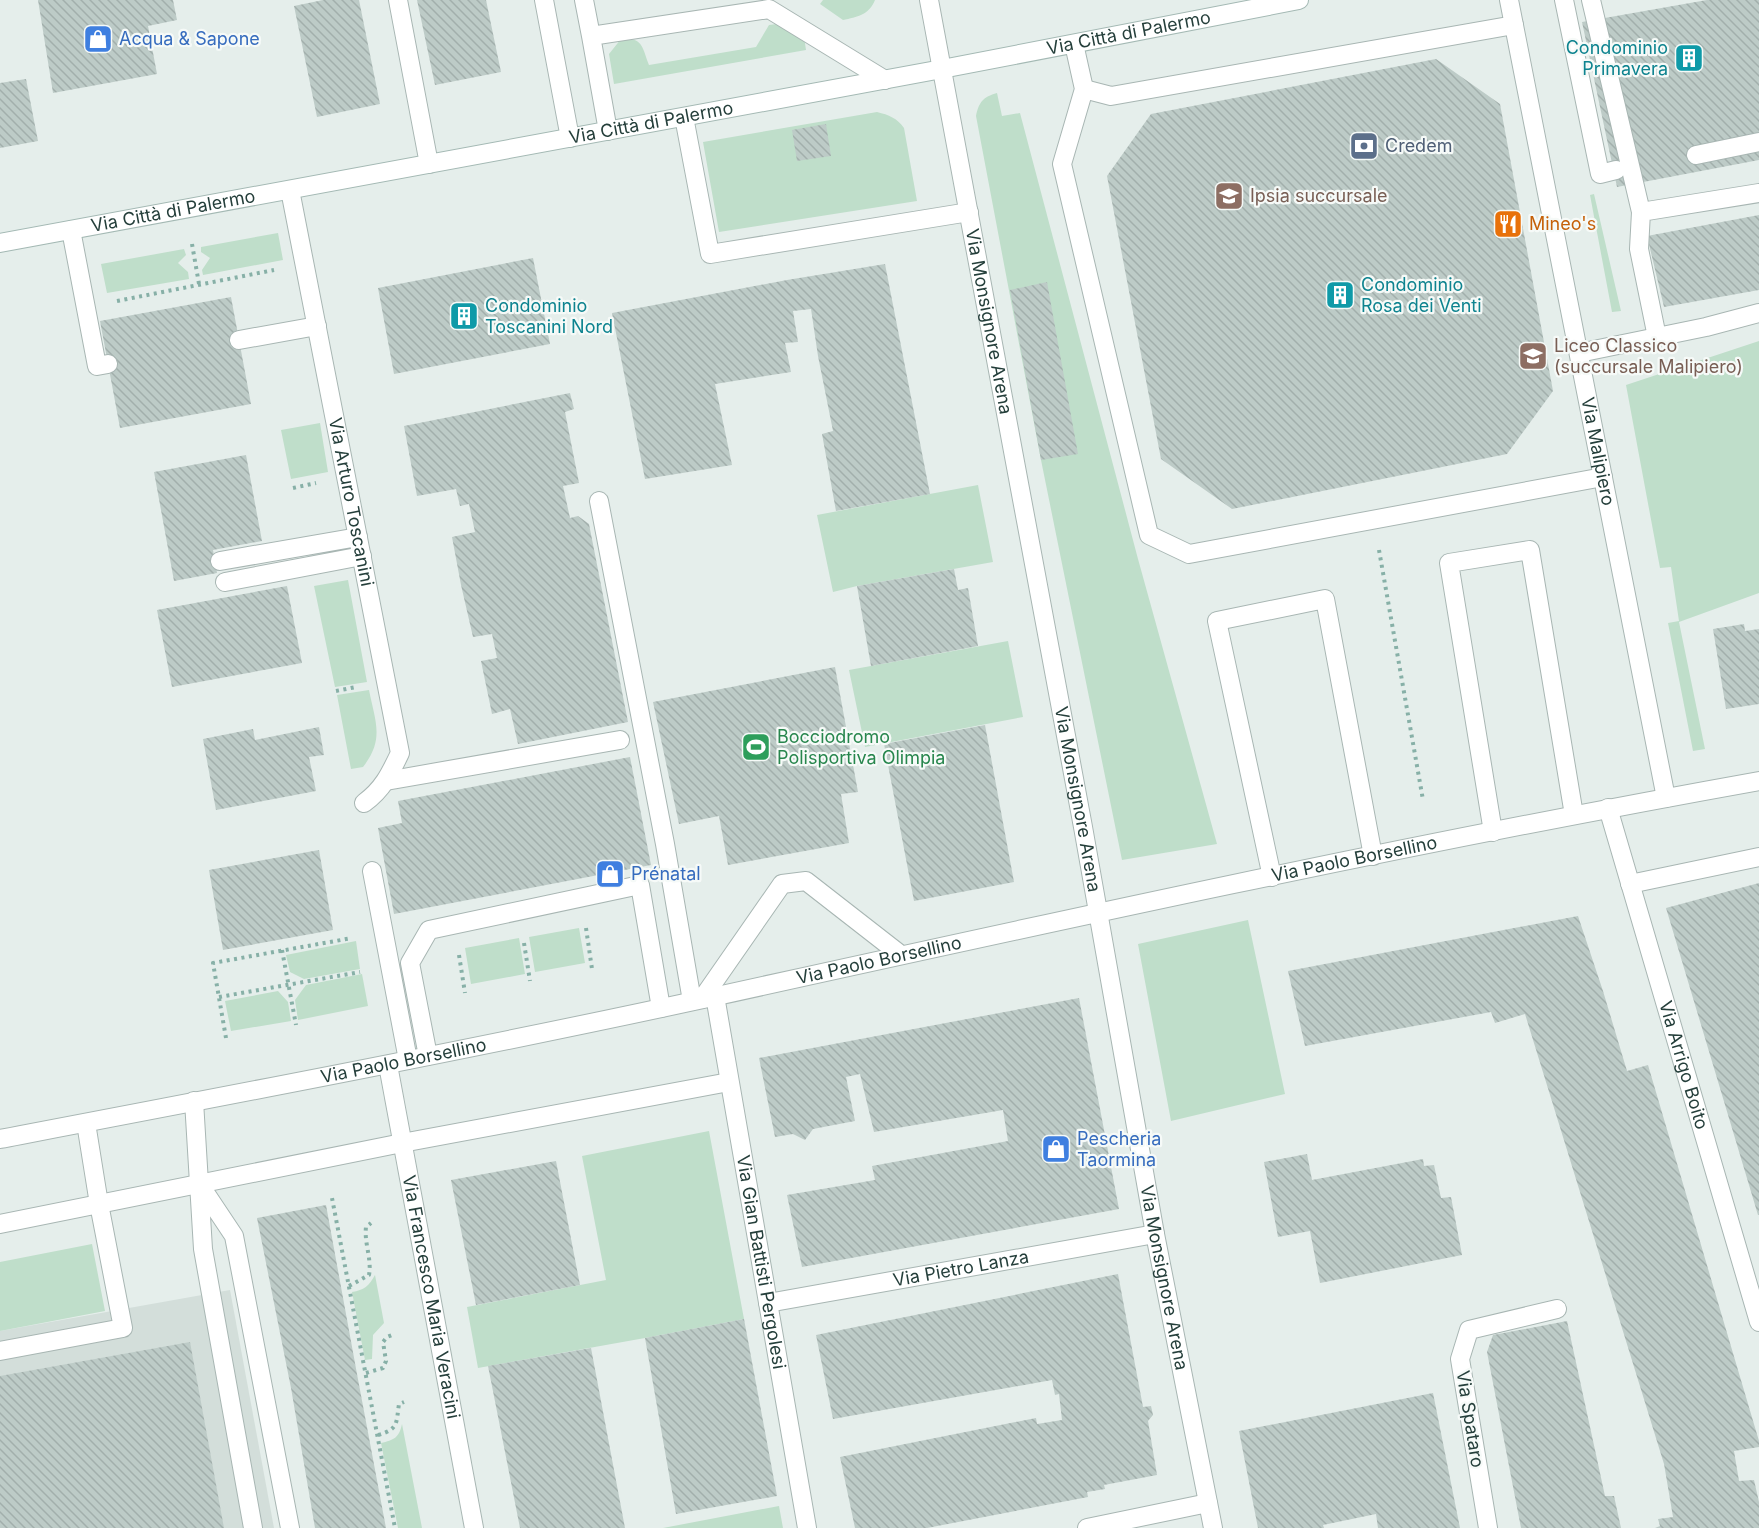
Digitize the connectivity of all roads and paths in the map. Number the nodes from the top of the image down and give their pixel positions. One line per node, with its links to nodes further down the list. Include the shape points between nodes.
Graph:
1 (398, 0): 20 (street)
2 (544, 0): 17 (street)
3 (584, 0): 10 (street)
4 (929, 0): 12 (street, Via Monsignore Arena)
5 (1299, 0): 11 (street, Via Città di Palermo)
6 (1509, 0): 9 (street, Via Malipiero)
7 (1564, 0): 21 (street, via 1600,174)
8 (1592, 0): 25 (street)
9 (1514, 25): 14 (street, via 1111,96); 36 (street, Via Malipiero)
10 (591, 36): 13 (street, via 769,9); 16 (street)
11 (1074, 44): 12 (street, Via Città di Palermo); 14 (street)
12 (942, 69): 13 (street, Via Città di Palermo); 24 (street, Via Monsignore Arena)
13 (885, 80): 15 (street, Via Città di Palermo)
14 (1084, 89): 40 (street, via 1062,164 1149,535 1189,554)
15 (684, 117): 16 (street, Via Città di Palermo); 24 (street, via 710,254)
16 (608, 131): 17 (street, Via Città di Palermo)
17 (570, 138): 20 (street, Via Città di Palermo)
18 (1759, 142): 19 (street)
19 (1696, 155)
20 (429, 164): 22 (street, Via Città di Palermo)
21 (1616, 170)
22 (290, 190): 26 (street, Via Città di Palermo); 33 (street, Via Arturo Toscanini)
23 (1759, 193): 25 (street)
24 (969, 212): 61 (street, Via Monsignore Arena)
25 (1641, 212): 34 (street, via 1639,249)
26 (71, 230): 27 (street, Via Città di Palermo); 37 (street, via 97,366)
27 (0, 243)
28 (192, 244): 30 (path)
29 (277, 269): 30 (path)
30 (200, 284): 31 (path)
31 (115, 301)
32 (1759, 313): 34 (street)
33 (317, 326): 35 (street); 41 (street, Via Arturo Toscanini)
34 (1657, 337): 36 (street)
35 (239, 340)
36 (1579, 353): 38 (street, Via Malipiero)
37 (108, 364)
38 (1603, 477): 40 (street); 48 (street, Via Malipiero)
39 (599, 501): 70 (street, Via Gian Battisti Pergolesi, via 665,844)
40 (1374, 519): 49 (path)
41 (358, 537): 42 (street, Via Arturo Toscanini); 43 (street)
42 (362, 556): 44 (street); 46 (street, Via Arturo Toscanini, via 400,753)
43 (220, 561)
44 (225, 582)
45 (620, 740): 46 (street)
46 (386, 781): 50 (street, Via Arturo Toscanini)
47 (1759, 781): 48 (street, Via Paolo Borsellino)
48 (1666, 798): 51 (street, Via Paolo Borsellino)
49 (1423, 800)
50 (364, 803)
51 (1608, 808): 52 (street, Via Paolo Borsellino); 58 (street, Via Arrigo Boito)
52 (1574, 815): 53 (street, Via Paolo Borsellino); 53 (street, via 1530,550 1449,563)
53 (1493, 832): 54 (street, Via Paolo Borsellino)
54 (1373, 856): 57 (street, Via Paolo Borsellino); 57 (street, via 1325,599 1217,621)
55 (1759, 857): 58 (street)
56 (372, 871): 75 (street)
57 (1272, 877): 61 (street, Via Paolo Borsellino)
58 (1630, 884): 91 (street, Via Arrigo Boito)
59 (582, 898): 60 (street); 65 (path); 71 (street, via 640,885)
60 (520, 911): 67 (path); 74 (street, via 429,930 410,963)
61 (1098, 912): 64 (street, Via Paolo Borsellino); 87 (street, Via Monsignore Arena)
62 (358, 937): 63 (path)
63 (282, 950): 68 (path); 69 (path, via 213,963)
64 (901, 955): 70 (street, Via Paolo Borsellino); 70 (street, via 806,881 782,884)
65 (592, 969)
66 (364, 971): 68 (path)
67 (530, 981)
68 (288, 985): 69 (path); 72 (path)
69 (219, 997): 73 (path)
70 (703, 999): 71 (street, Via Paolo Borsellino); 77 (street, Via Gian Battisti Pergolesi)
71 (661, 1008): 74 (street, Via Paolo Borsellino)
72 (296, 1025)
73 (226, 1038)
74 (428, 1056): 75 (street, Via Paolo Borsellino)
75 (408, 1060): 76 (street, Via Paolo Borsellino)
76 (388, 1065): 78 (street, Via Paolo Borsellino); 81 (street, Via Francesco Maria Veracini)
77 (729, 1082): 81 (street); 89 (street, Via Gian Battisti Pergolesi)
78 (194, 1101): 79 (street, Via Paolo Borsellino); 82 (street)
79 (86, 1123): 80 (street, Via Paolo Borsellino); 84 (street)
80 (0, 1140)
81 (402, 1143): 82 (street); 101 (street, Via Francesco Maria Veracini)
82 (199, 1183): 84 (street); 98 (street, via 203,1249); 99 (street, via 234,1236)
83 (332, 1198): 88 (path)
84 (99, 1204): 86 (street); 93 (street, via 123,1328)
85 (371, 1223): 88 (path, via 365,1236 369,1275)
86 (0, 1224)
87 (1155, 1234): 89 (street, Via Pietro Lanza); 97 (street, Via Monsignore Arena)
88 (349, 1287): 94 (path)
89 (768, 1303): 102 (street, Via Gian Battisti Pergolesi)
90 (1557, 1309): 105 (street, Via Spataro, via 1469,1330 1466,1339 1460,1359)
91 (1759, 1322)
92 (392, 1335): 94 (path, via 383,1342 383,1368)
93 (0, 1352)
94 (366, 1373): 96 (path)
95 (404, 1402): 96 (path, via 399,1404 397,1424 391,1431)
96 (378, 1435): 100 (path)
97 (1208, 1503): 103 (street); 104 (street, Via Monsignore Arena)
98 (253, 1528)
99 (290, 1528)
100 (395, 1528)
101 (474, 1528)
102 (807, 1528)
103 (1087, 1528)
104 (1213, 1528)
105 (1488, 1528)

